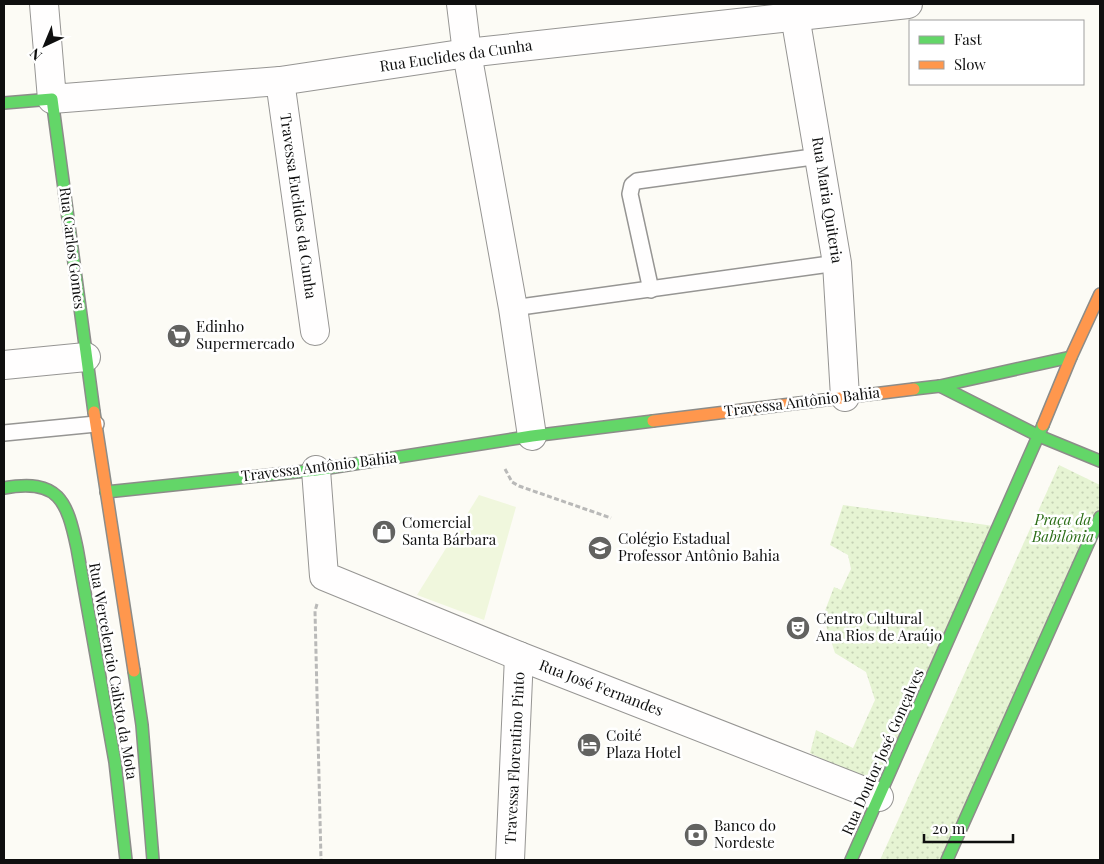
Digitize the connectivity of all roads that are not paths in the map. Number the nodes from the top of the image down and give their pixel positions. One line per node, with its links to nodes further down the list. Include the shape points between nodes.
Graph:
1 (44, 4): 7 (street, Rua Carlos Gomes)
2 (461, 4): 5 (street)
3 (908, 4): 4 (street, Rua Euclides da Cunha)
4 (794, 11): 5 (street, Rua Euclides da Cunha); 9 (street, Rua Maria Quiteria)
5 (467, 53): 6 (street, Rua Euclides da Cunha); 13 (street)
6 (280, 81): 7 (street, Rua Euclides da Cunha); 14 (street, Travessa Euclides da Cunha)
7 (52, 99): 8 (street, Rua Euclides da Cunha); 15 (street, Rua Carlos Gomes)
8 (4, 103)
9 (820, 156): 10 (street, Rua Maria Quiteria); 11 (lane, via 637,181 632,185 630,194)
10 (837, 263): 11 (lane); 19 (street, Rua Maria Quiteria)
11 (651, 290): 13 (lane)
12 (1100, 294): 16 (street, Rua Doutor José Gonçalves)
13 (513, 308): 22 (street)
14 (316, 331)
15 (86, 357): 17 (street); 20 (street, Rua Carlos Gomes)
16 (1071, 357): 18 (street, Travessa Antônio Bahia); 23 (street, Rua Doutor José Gonçalves)
17 (4, 365)
18 (940, 386): 19 (street, Travessa Antônio Bahia); 23 (street)
19 (845, 397): 22 (street, Travessa Antônio Bahia)
20 (96, 424): 21 (lane); 27 (street, Rua Carlos Gomes)
21 (4, 433)
22 (532, 436): 25 (street, Travessa Antônio Bahia)
23 (1039, 436): 24 (street); 30 (street, Rua Doutor José Gonçalves)
24 (1100, 462)
25 (316, 470): 27 (street, Travessa Antônio Bahia); 29 (street, Rua José Fernandes, via 324,576)
26 (4, 488): 31 (street, Rua Wercelencio Calixto da Mota, via 40,484 63,504 68,515 78,552 113,749)
27 (106, 492): 32 (street, Rua Wercelencio Calixto da Mota, via 142,725)
28 (1100, 517): 35 (street)
29 (519, 656): 30 (street, Rua José Fernandes); 33 (street, Travessa Florentino Pinto)
30 (879, 797): 34 (street, Rua Doutor José Gonçalves)
31 (126, 860)
32 (153, 860)
33 (510, 860)
34 (851, 860)
35 (947, 860)

